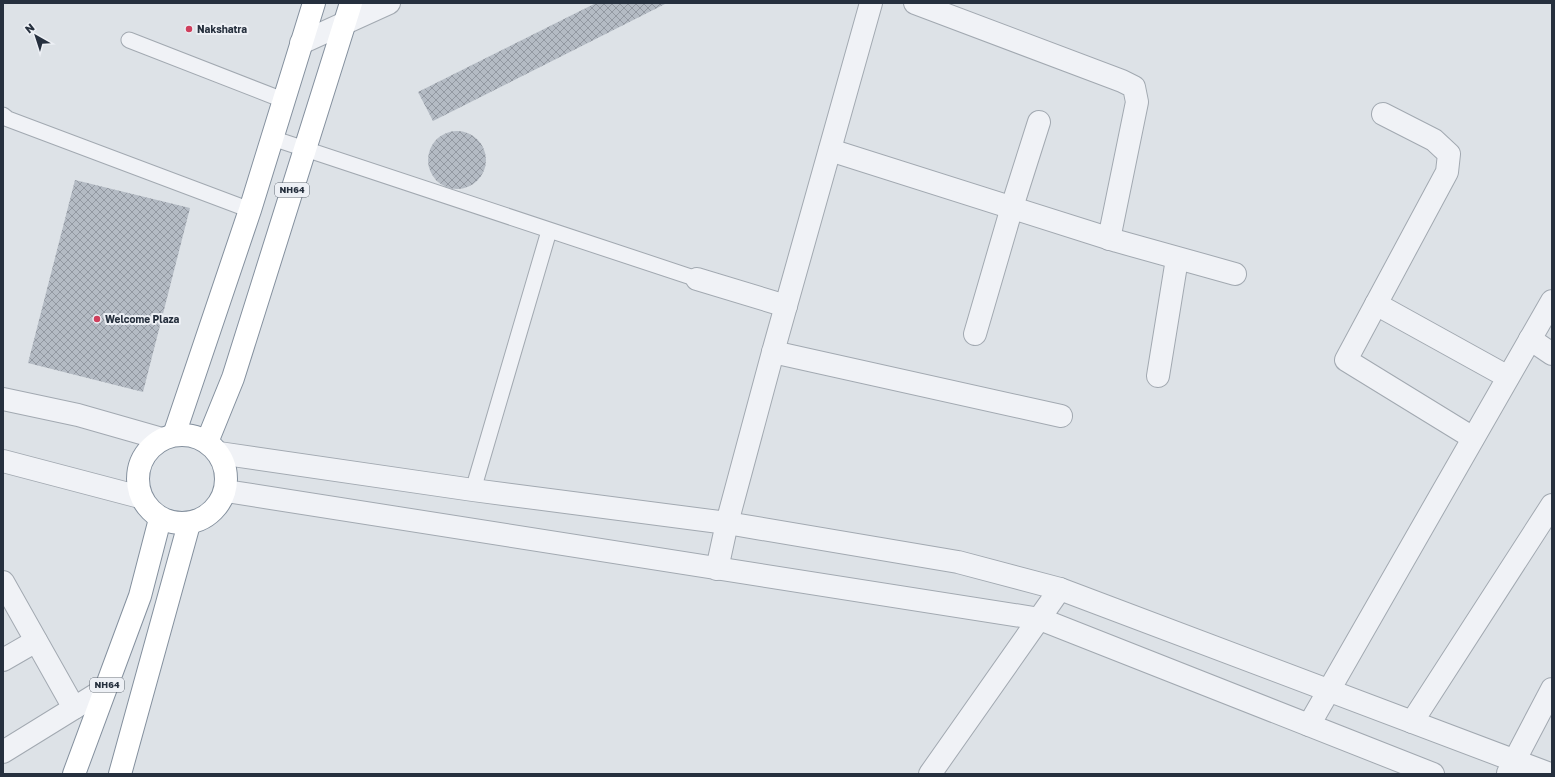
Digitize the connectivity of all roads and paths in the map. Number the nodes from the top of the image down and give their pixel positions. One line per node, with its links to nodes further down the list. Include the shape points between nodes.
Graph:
1 (314, 3): 7 (highway)
2 (389, 3): 5 (street)
3 (871, 3): 14 (street)
4 (915, 3): 18 (street, via 1134,87 1137,102)
5 (347, 13): 7 (street); 13 (highway, NH64)
6 (129, 40): 8 (lane)
7 (300, 43): 8 (highway)
8 (283, 100): 12 (highway)
9 (1383, 114): 23 (street, via 1434,140 1449,154 1447,172)
10 (3, 115): 16 (lane)
11 (1039, 122): 15 (street)
12 (272, 138): 13 (lane); 16 (highway)
13 (304, 149): 17 (lane); 35 (highway, NH64)
14 (830, 150): 15 (street); 24 (street)
15 (1012, 208): 18 (street); 25 (street)
16 (250, 210): 33 (highway)
17 (549, 230): 21 (lane); 37 (lane)
18 (1109, 239): 19 (street)
19 (1177, 259): 20 (street); 29 (street)
20 (1235, 274)
21 (697, 279): 24 (street)
22 (1552, 301): 26 (street)
23 (1376, 304): 30 (street); 34 (street, via 1346,360)
24 (786, 306): 27 (street)
25 (975, 334)
26 (1530, 340): 28 (street); 30 (street)
27 (773, 352): 32 (street); 42 (street)
28 (1552, 354)
29 (1158, 376)
30 (1508, 377): 34 (street)
31 (3, 399): 33 (street)
32 (1061, 416)
33 (168, 437): 35 (highway, via 191,435); 39 (highway, via 148,450 140,464 137,481)
34 (1473, 438): 52 (street)
35 (213, 448): 37 (street); 38 (highway, via 226,472)
36 (3, 461): 39 (street)
37 (472, 490): 42 (street)
38 (226, 492): 43 (highway, via 212,513); 44 (street)
39 (140, 497): 41 (highway)
40 (1552, 505): 54 (street)
41 (160, 519): 43 (highway); 50 (highway, NH64, via 140,596)
42 (727, 523): 44 (street); 46 (street, via 958,562)
43 (189, 524): 59 (highway)
44 (717, 569): 47 (street)
45 (3, 582): 48 (street)
46 (1060, 589): 47 (street); 52 (street)
47 (1040, 619): 55 (street); 60 (street)
48 (36, 641): 49 (street); 53 (street)
49 (3, 660)
50 (105, 689): 53 (street); 58 (highway, NH64)
51 (1552, 689): 57 (street)
52 (1328, 690): 54 (street); 55 (street)
53 (74, 708): 56 (street)
54 (1412, 722): 57 (street)
55 (1309, 725): 61 (street)
56 (3, 752)
57 (1510, 767): 62 (street)
58 (74, 774)
59 (120, 774)
60 (930, 774)
61 (1432, 774)
62 (1550, 774)

